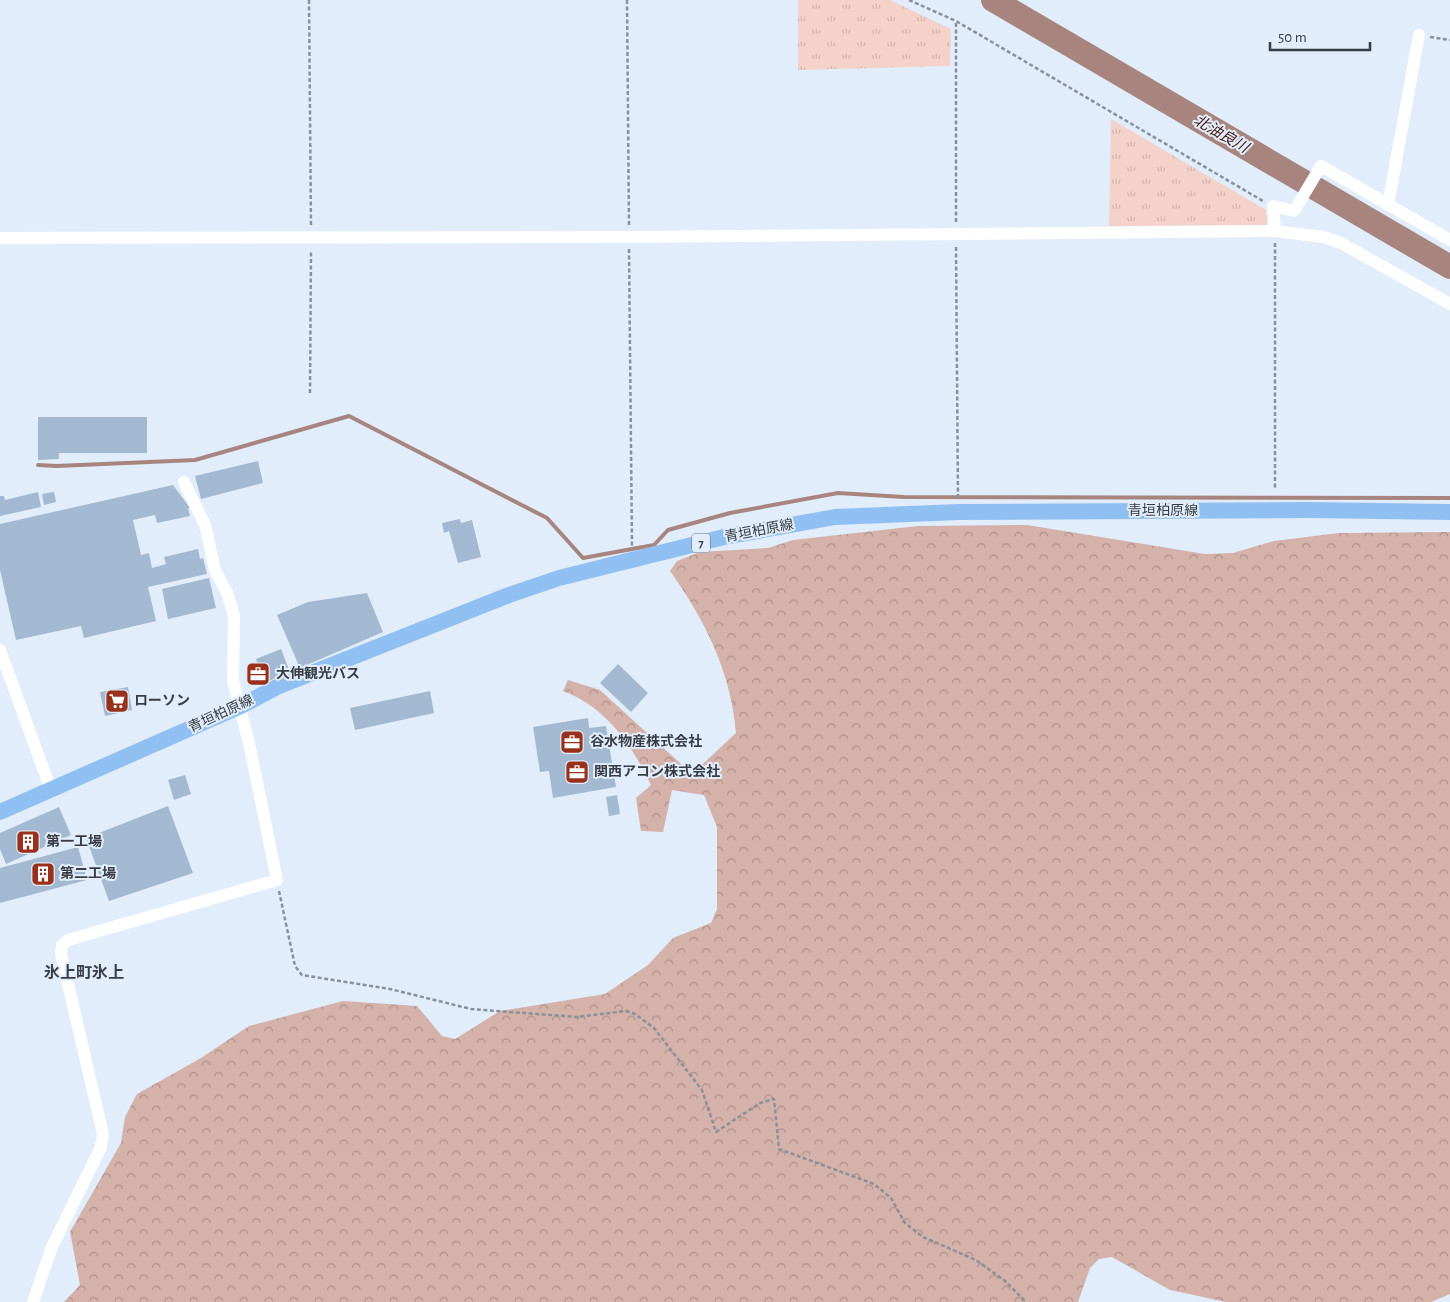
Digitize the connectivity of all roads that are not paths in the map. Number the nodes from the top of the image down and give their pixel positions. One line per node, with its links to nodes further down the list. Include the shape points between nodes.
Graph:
1 (1419, 35): 2 (street)
2 (1388, 205): 3 (street, via 1321,166 1294,212 1273,206); 5 (street)
3 (1275, 231): 4 (street); 6 (street, via 1324,237 1341,243)
4 (0, 238)
5 (1450, 240)
6 (1450, 304)
7 (184, 482): 10 (street, via 205,525 215,570 234,616 233,681)
8 (1450, 512): 10 (main road, 青垣柏原線 / 7, via 959,512 835,516 724,537 559,578 279,686)
9 (0, 650): 11 (street)
10 (241, 706): 11 (main road, 青垣柏原線 / 7); 13 (street, via 276,880 68,940 62,945 61,954 103,1134 101,1147 52,1247)
11 (52, 790): 12 (main road, 青垣柏原線 / 7)
12 (0, 812)
13 (33, 1302)

